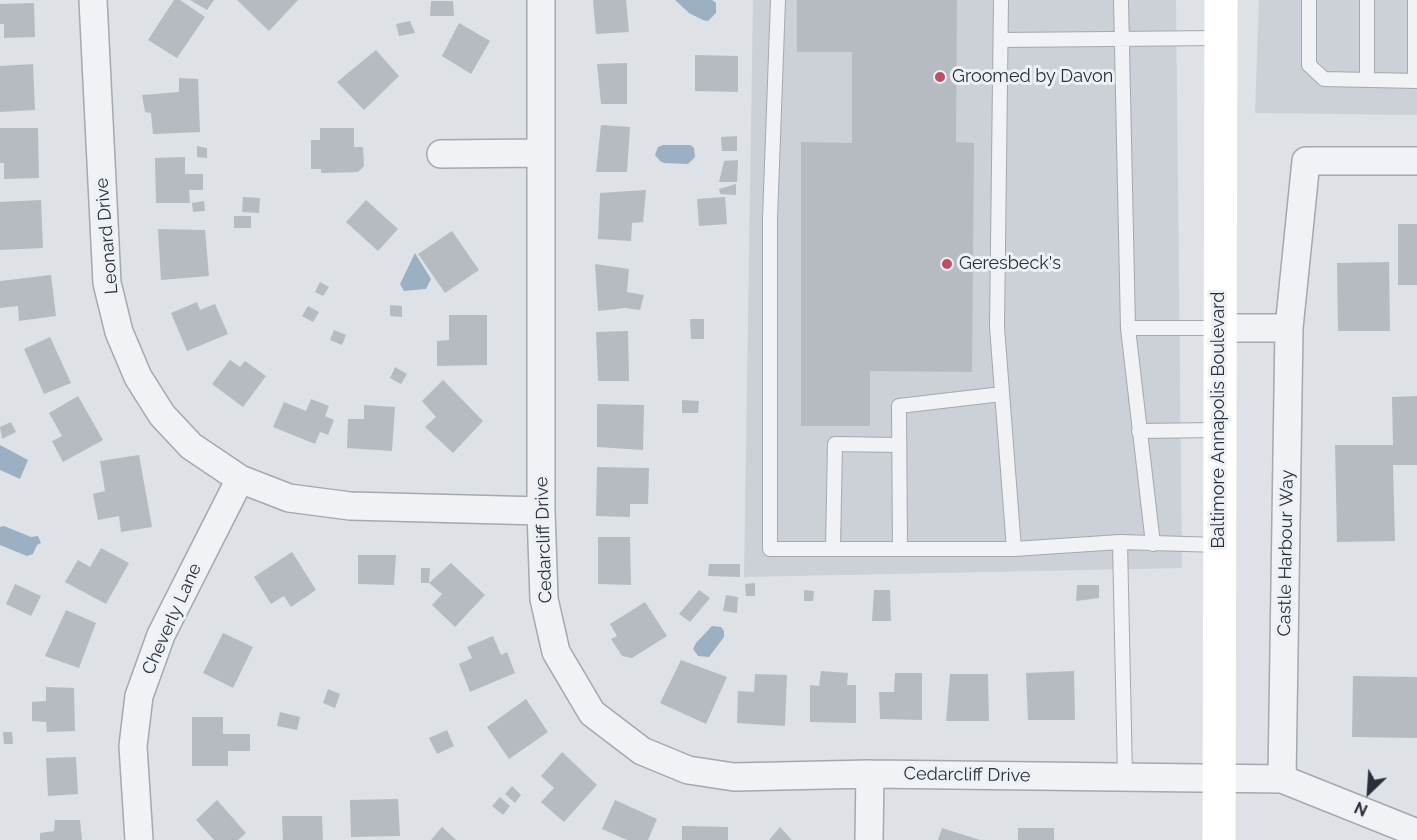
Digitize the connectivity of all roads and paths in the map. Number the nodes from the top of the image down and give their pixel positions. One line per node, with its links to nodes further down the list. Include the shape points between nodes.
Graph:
1 (93, 0): 25 (street, Leonard Drive, via 107,283 119,332 138,377 162,415 191,446)
2 (541, 0): 15 (street, Cedarcliff Drive)
3 (778, 0): 30 (lane, via 770,219 770,549)
4 (1001, 0): 12 (lane)
5 (1121, 0): 11 (lane)
6 (1221, 0): 10 (main road, Baltimore Annapolis Boulevard)
7 (1309, 0): 13 (lane, via 1309,65 1324,79)
8 (1367, 0): 13 (lane)
9 (1415, 0): 14 (lane)
10 (1221, 38): 11 (lane); 19 (main road, Baltimore Annapolis Boulevard)
11 (1122, 39): 12 (lane); 18 (lane)
12 (1001, 40): 21 (lane, via 998,327)
13 (1367, 80): 14 (lane)
14 (1416, 81)
15 (540, 153): 16 (street); 26 (street, Cedarcliff Drive)
16 (441, 154)
17 (1417, 161): 20 (street, Castle Harbour Way, via 1306,161)
18 (1128, 328): 19 (lane); 23 (lane)
19 (1219, 328): 20 (street); 22 (main road, Baltimore Annapolis Boulevard)
20 (1289, 328): 36 (street, Castle Harbour Way)
21 (1002, 394): 24 (lane, via 899,406); 32 (lane)
22 (1219, 430): 23 (lane); 29 (main road, Baltimore Annapolis Boulevard)
23 (1139, 431): 28 (lane)
24 (899, 445): 30 (lane, via 835,444); 31 (lane)
25 (240, 479): 26 (street, Leonard Drive, via 289,498 350,506); 38 (street, Cheverly Lane, via 161,635 139,696 133,746)
26 (541, 511): 33 (street, Cedarcliff Drive, via 544,599 556,652 592,713 642,751 688,770 734,777)
27 (1120, 542): 28 (lane); 32 (lane); 34 (lane)
28 (1154, 544): 29 (lane)
29 (1219, 544): 35 (main road, Baltimore Annapolis Boulevard)
30 (833, 549): 31 (lane)
31 (900, 549): 32 (lane)
32 (1014, 549)
33 (870, 774): 34 (street, Cedarcliff Drive); 39 (street)
34 (1125, 777): 35 (street, Cedarcliff Drive)
35 (1219, 778): 36 (street); 40 (main road, Baltimore Annapolis Boulevard)
36 (1282, 779): 37 (street)
37 (1417, 834)
38 (139, 840)
39 (869, 840)
40 (1219, 840)

